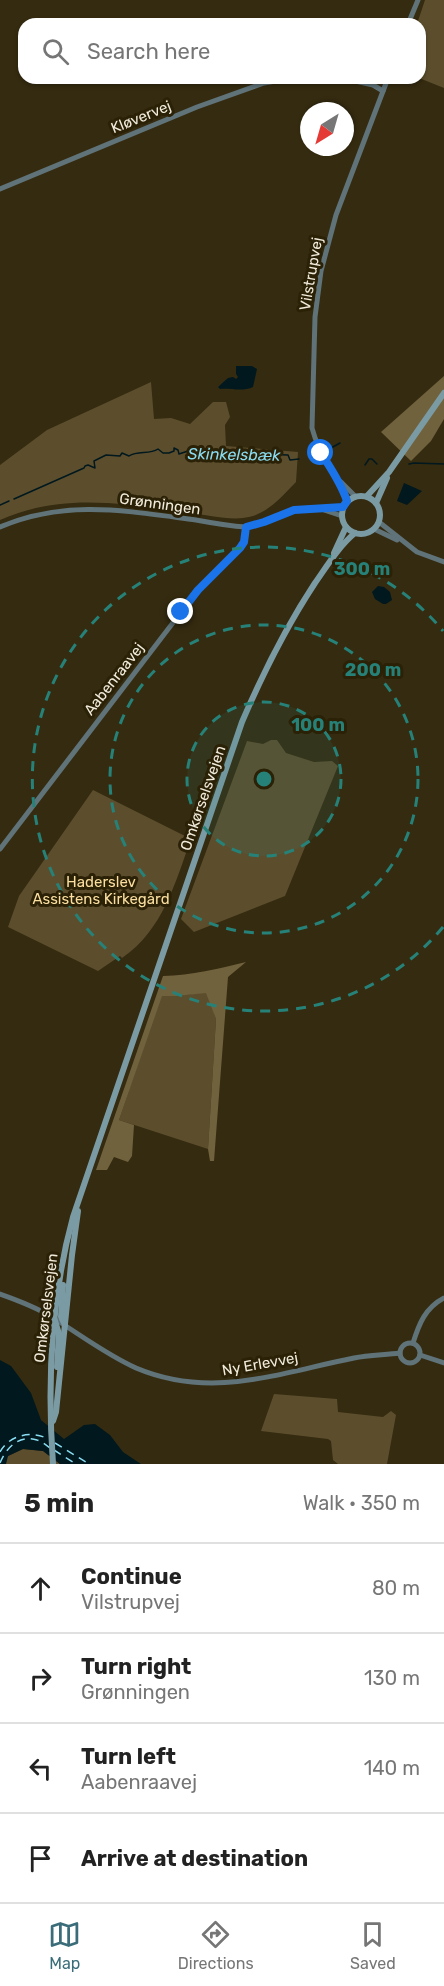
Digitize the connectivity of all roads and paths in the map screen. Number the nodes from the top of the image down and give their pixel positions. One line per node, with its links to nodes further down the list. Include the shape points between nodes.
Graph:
1 (418, 0): 2 (street)
2 (410, 18)
3 (261, 84): 7 (street, Kløvervej)
4 (367, 84): 6 (street)
5 (386, 84): 6 (street, Vilstrupvej)
6 (383, 91): 10 (street, Vilstrupvej, via 336,216 316,299 312,428 321,453)
7 (0, 189)
8 (444, 393): 9 (main road)
9 (389, 472): 12 (main road); 13 (main road)
10 (337, 478): 11 (street, Vilstrupvej); 14 (street, Vilstrupvej)
11 (355, 496): 12 (main road); 14 (main road)
12 (367, 496): 13 (main road)
13 (376, 503): 17 (main road)
14 (345, 504): 15 (street, Grønningen); 16 (main road)
15 (317, 508): 16 (street, Grønningen); 19 (street, Grønningen, via 294,510)
16 (342, 516): 20 (main road)
17 (379, 522): 21 (main road); 23 (street)
18 (0, 527): 19 (street, Grønningen, via 34,515 81,508)
19 (246, 527): 26 (street, Aabenraavej, via 240,548 198,590)
20 (346, 527): 22 (main road); 24 (main road, Omkørselsvejen)
21 (374, 529): 22 (main road, via 365,534); 23 (street)
22 (355, 533): 24 (main road, Omkørselsvejen)
23 (406, 544): 25 (street)
24 (332, 558): 27 (main road, Omkørselsvejen, via 284,633 242,722)
25 (444, 562)
26 (0, 849)
27 (80, 1196): 28 (main road, Omkørselsvejen); 32 (main road, Omkørselsvejen)
28 (62, 1268): 31 (main road, Omkørselsvejen); 32 (main road, via 61,1317)
29 (0, 1294): 31 (street, Ny Erlevvej)
30 (444, 1298): 33 (street, via 425,1312)
31 (54, 1318): 32 (street, Ny Erlevvej); 37 (main road, via 59,1334); 38 (main road, Omkørselsvejen)
32 (65, 1325): 34 (street, Ny Erlevvej, via 135,1367 191,1383 236,1383 358,1357); 37 (main road, Omkørselsvejen)
33 (413, 1343): 34 (street, via 403,1344); 35 (street)
34 (399, 1353): 35 (street, via 408,1363)
35 (420, 1355): 36 (street)
36 (444, 1363)
37 (60, 1379): 38 (main road, Omkørselsvejen)
38 (52, 1424): 39 (main road, Omkørselsvejen)
39 (53, 1462)

